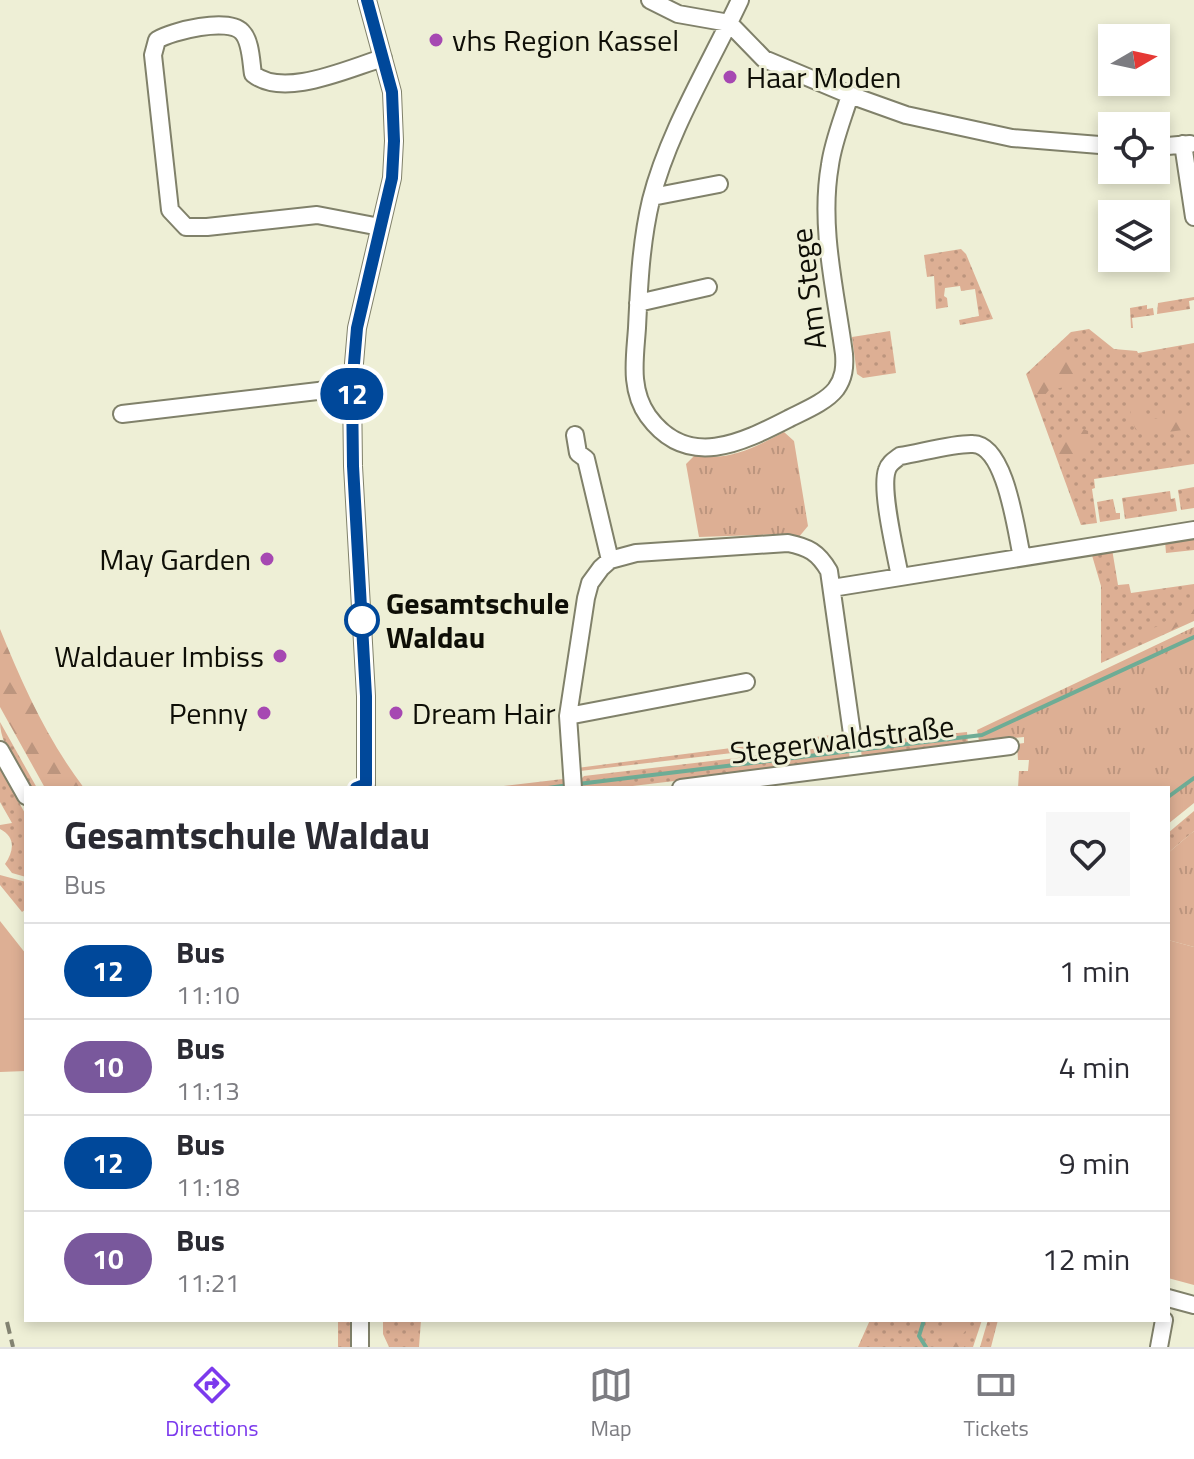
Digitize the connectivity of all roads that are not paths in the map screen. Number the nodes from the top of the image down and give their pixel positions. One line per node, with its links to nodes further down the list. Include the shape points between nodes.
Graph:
1 (367, 0): 5 (street)
2 (650, 0): 4 (street, via 678,14)
3 (740, 0): 4 (street, Am Stege)
4 (729, 23): 6 (street, via 764,59); 10 (street, Am Stege)
5 (383, 58): 12 (street, via 392,92 394,141); 12 (street, via 324,78 262,82 253,74 242,32 229,25 171,32 157,40 153,55 170,210 186,227 317,215)
6 (850, 95): 8 (street, via 972,131); 14 (street, Am Stege, via 830,163 826,202 845,371 831,395 743,441 720,448 680,442 654,423 636,390)
7 (1188, 144): 11 (street)
8 (1098, 145)
9 (719, 184): 10 (street)
10 (652, 197): 14 (street, Am Stege)
11 (1194, 217)
12 (380, 227): 15 (street, via 357,328)
13 (708, 287): 14 (street)
14 (638, 303)
15 (352, 387): 16 (street); 29 (street, via 366,696)
16 (122, 414)
17 (575, 435): 20 (street, via 578,453 586,459)
18 (1194, 530): 19 (street)
19 (1022, 557): 21 (street); 21 (street, via 995,457 974,444 959,446 900,456 886,472)
20 (610, 560): 22 (street, via 636,553 788,543 808,547 821,557); 24 (street, via 590,583)
21 (900, 577): 22 (street)
22 (832, 588): 25 (street)
23 (746, 682): 24 (street)
24 (568, 716): 28 (street)
25 (853, 741)
26 (1010, 746): 30 (street, Stegerwaldstraße)
27 (0, 750): 31 (street)
28 (573, 784)
29 (363, 786)
30 (697, 786)
31 (24, 792)
32 (1170, 1299): 33 (street)
33 (1194, 1305)
34 (360, 1322): 36 (street)
35 (1164, 1322): 37 (street)
36 (360, 1347)
37 (1159, 1347)

